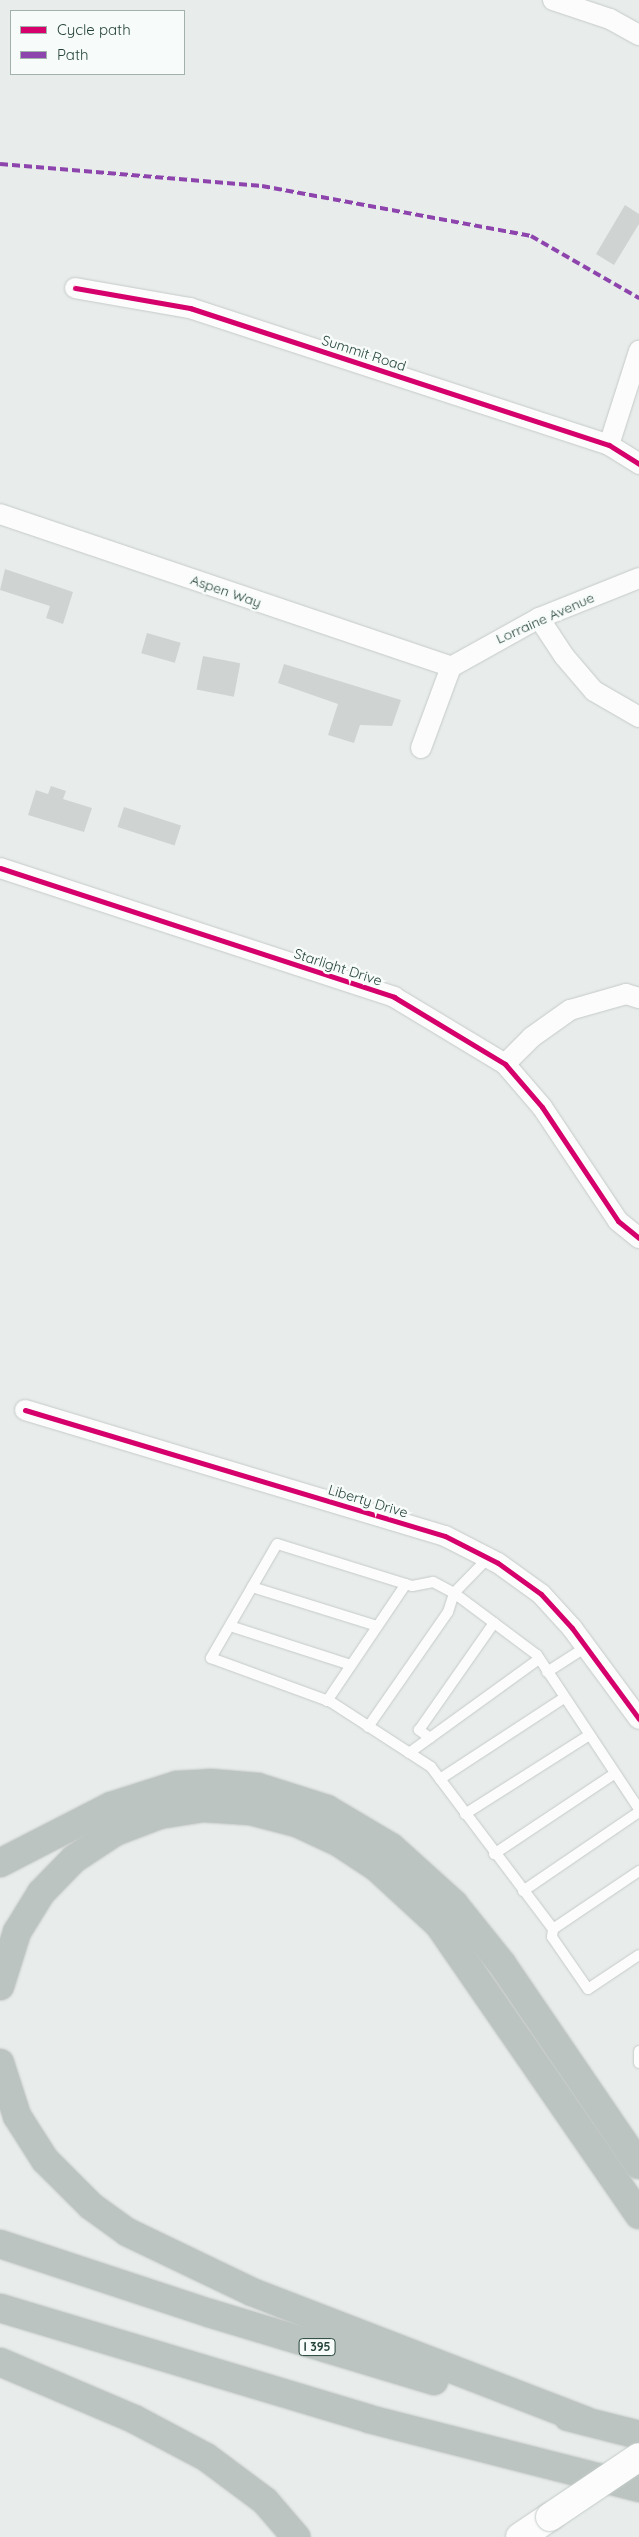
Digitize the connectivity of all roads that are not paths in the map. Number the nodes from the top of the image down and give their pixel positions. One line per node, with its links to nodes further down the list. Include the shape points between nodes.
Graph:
1 (553, 0): 2 (street, via 610,19)
2 (639, 35)
3 (75, 288): 5 (street, Summit Road, via 190,308)
4 (639, 351): 5 (street)
5 (609, 445): 6 (street, Summit Road)
6 (639, 464)
7 (0, 514): 10 (street, Aspen Way)
8 (639, 578): 9 (street, Lorraine Avenue)
9 (539, 618): 10 (street, Lorraine Avenue); 11 (street, via 564,656 594,691)
10 (451, 667): 12 (street)
11 (639, 717)
12 (421, 748)
13 (0, 868): 15 (street, Starlight Drive, via 394,997)
14 (639, 998): 15 (street, via 626,994 570,1010 532,1037)
15 (505, 1064): 16 (street, Starlight Drive, via 542,1107 618,1221)
16 (639, 1238)
17 (25, 1410): 18 (street, Liberty Drive, via 445,1536)
18 (488, 1558): 21 (lane); 25 (street, Liberty Drive, via 541,1594)
19 (406, 1584): 20 (lane, via 277,1544); 21 (lane, via 432,1582); 24 (lane)
20 (252, 1587): 23 (lane); 24 (lane)
21 (454, 1593): 22 (lane); 32 (lane, via 448,1612)
22 (494, 1623): 26 (lane); 34 (lane, via 419,1730)
23 (230, 1626): 27 (lane); 30 (lane, via 211,1658)
24 (377, 1626): 27 (lane)
25 (586, 1647): 28 (lane); 31 (street, Liberty Drive)
26 (539, 1659): 28 (lane); 34 (lane)
27 (351, 1665): 30 (lane)
28 (548, 1672): 29 (lane)
29 (564, 1698): 33 (lane); 37 (lane)
30 (327, 1701): 32 (lane)
31 (639, 1719)
32 (368, 1727): 35 (lane)
33 (588, 1736): 36 (lane); 39 (lane)
34 (430, 1738): 35 (lane)
35 (409, 1753): 37 (lane, via 431,1767)
36 (614, 1774): 38 (lane); 40 (lane)
37 (440, 1779): 39 (lane)
38 (639, 1811): 43 (lane)
39 (465, 1814): 40 (lane)
40 (494, 1854): 43 (lane)
41 (0, 1863): 50 (highway, via 111,1806 177,1785 210,1782 258,1787 326,1809 391,1847 454,1904 502,1964)
42 (639, 1872): 44 (lane)
43 (523, 1891): 44 (lane)
44 (553, 1929): 45 (lane, via 552,1937 588,1988)
45 (639, 1955)
46 (0, 1986): 51 (highway, via 17,1932 36,1900 74,1859 115,1832 159,1815 204,1808 250,1811 297,1823 338,1842 376,1867 439,1925)
47 (639, 2051): 49 (lane)
48 (0, 2063): 55 (highway, via 17,2116 45,2160 80,2197 127,2232 252,2292)
49 (639, 2063)
50 (639, 2165)
51 (639, 2215)
52 (0, 2244): 55 (highway, I 395, via 271,2333)
53 (0, 2308): 58 (highway, via 369,2419)
54 (0, 2362): 59 (highway, via 134,2419 206,2457 265,2501)
55 (586, 2421): 56 (highway, I 395)
56 (639, 2435)
57 (639, 2456): 60 (main road, bridge)
58 (639, 2488)
59 (296, 2537)
60 (520, 2537)

